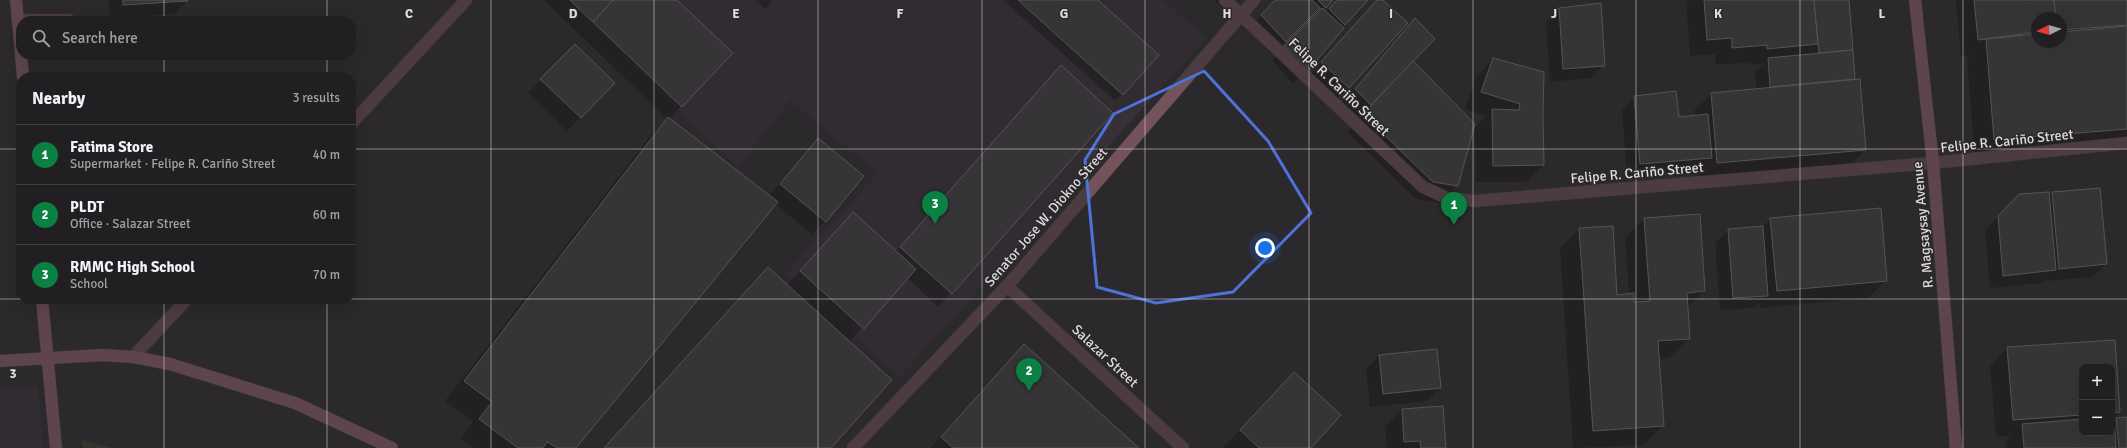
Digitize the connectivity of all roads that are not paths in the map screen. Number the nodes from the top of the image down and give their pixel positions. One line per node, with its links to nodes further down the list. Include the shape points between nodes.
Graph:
1 (16, 0): 7 (street)
2 (466, 0): 10 (street)
3 (1225, 0): 6 (street, Felipe R. Cariño Street)
4 (1254, 0): 6 (street, Senator Jose W. Diokno Street)
5 (1915, 0): 12 (street, R. Magsaysay Avenue)
6 (1242, 14): 12 (street, Felipe R. Cariño Street, via 1422,187 1447,198 1474,201); 13 (street, Senator Jose W. Diokno Street)
7 (18, 16)
8 (22, 60): 9 (street)
9 (23, 72)
10 (356, 119)
11 (2127, 143): 12 (street, Felipe R. Cariño Street)
12 (1933, 163): 23 (street, R. Magsaysay Avenue)
13 (1008, 286): 21 (street, Senator Jose W. Diokno Street); 22 (street, Salazar Street)
14 (42, 304): 16 (street)
15 (182, 304): 17 (street)
16 (47, 357): 17 (street); 18 (street); 19 (street)
17 (133, 357): 20 (street, via 170,364 294,403)
18 (0, 362)
19 (56, 448)
20 (392, 448)
21 (853, 448)
22 (1183, 448)
23 (1956, 448)

